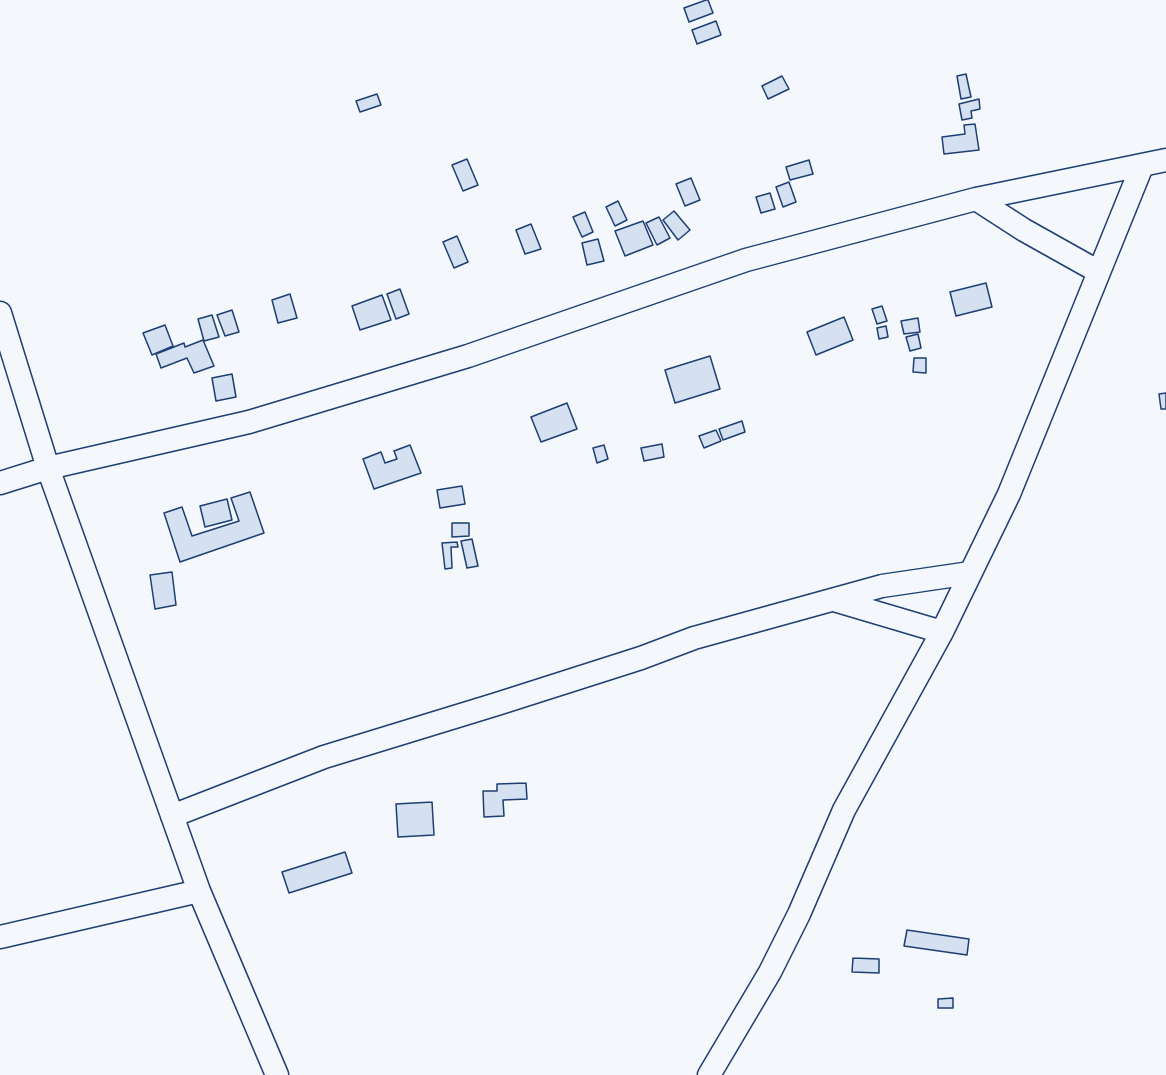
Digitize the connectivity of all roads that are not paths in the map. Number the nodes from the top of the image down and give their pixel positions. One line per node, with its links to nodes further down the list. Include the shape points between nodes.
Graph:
1 (1166, 160): 2 (street)
2 (1142, 166): 3 (street); 4 (street)
3 (976, 199): 4 (street); 6 (street, via 746,260 468,356 249,422)
4 (1099, 272): 8 (street, via 1023,461)
5 (0, 313): 6 (street)
6 (48, 468): 7 (street); 11 (street)
7 (0, 483)
8 (970, 573): 9 (street, via 882,586); 10 (street)
9 (832, 600): 10 (street); 11 (street, via 694,638 324,757)
10 (942, 632): 15 (street, via 844,810 770,972)
11 (172, 816): 12 (street)
12 (199, 891): 13 (street); 14 (street)
13 (0, 937)
14 (277, 1075)
15 (709, 1075)

